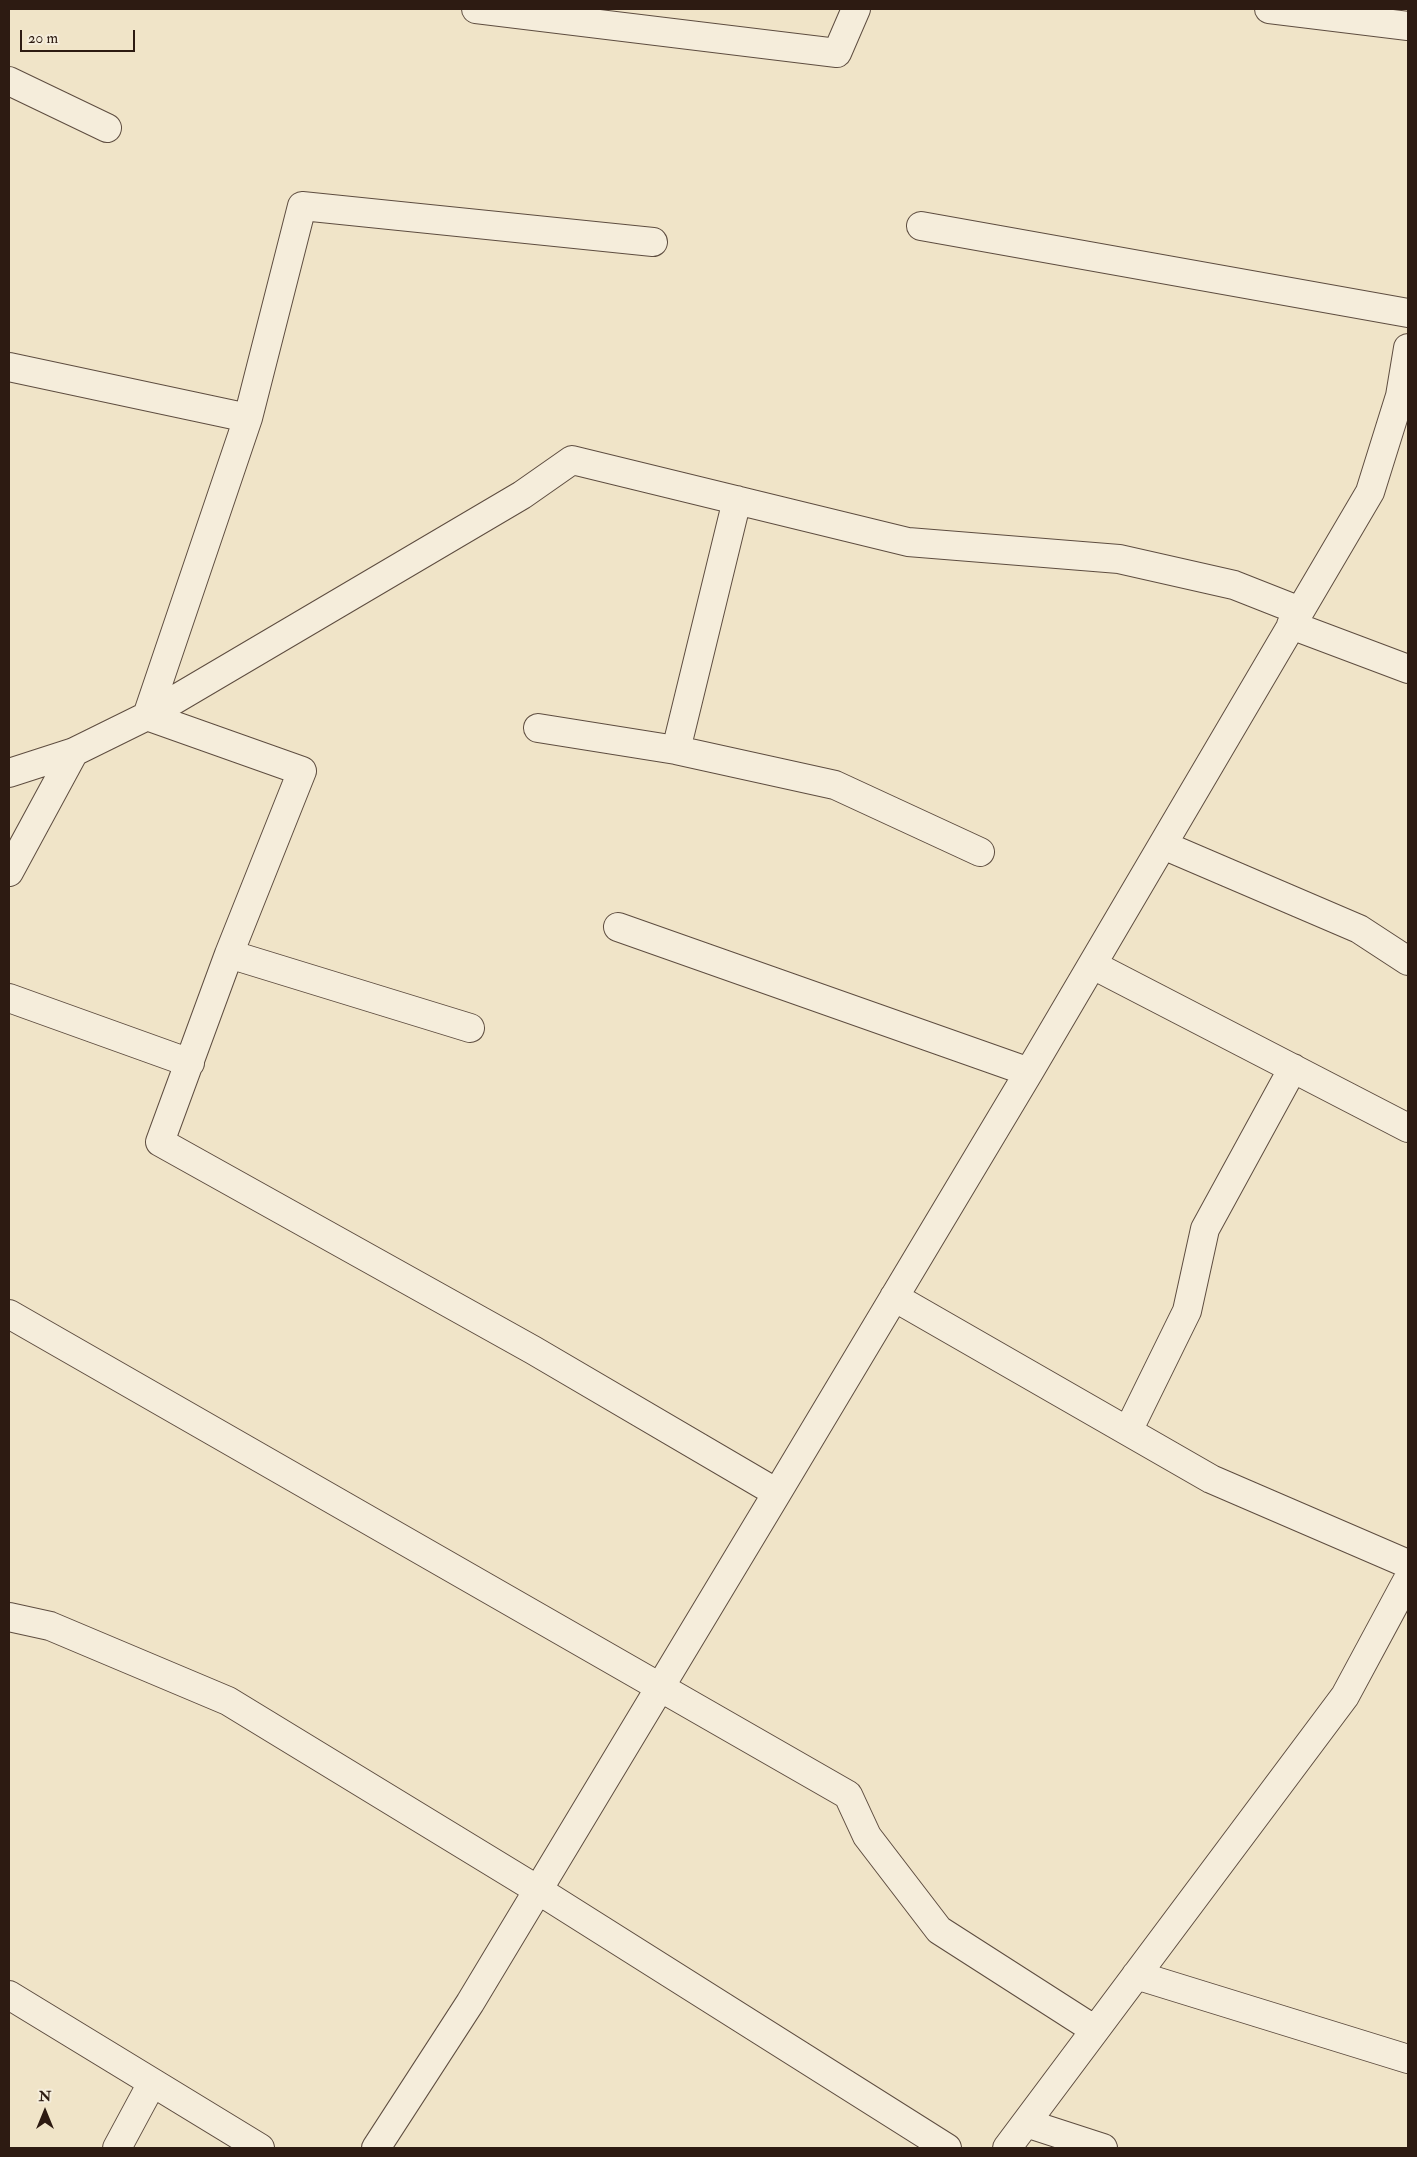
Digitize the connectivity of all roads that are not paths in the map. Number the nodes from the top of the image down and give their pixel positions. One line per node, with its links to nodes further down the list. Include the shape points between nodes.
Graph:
1 (476, 9): 2 (street, via 837,53)
2 (856, 9)
3 (1269, 9): 4 (street)
4 (1408, 26)
5 (9, 81): 6 (street)
6 (108, 128)
7 (921, 226): 9 (street)
8 (653, 242): 12 (street, via 302,206)
9 (1408, 314)
10 (1408, 348): 14 (street, via 1400,396 1370,492)
11 (9, 366): 12 (street)
12 (248, 418): 16 (street)
13 (737, 500): 14 (street, via 908,542 1119,559 1234,586); 16 (street, via 572,460 522,495); 18 (street)
14 (1296, 618): 15 (street); 21 (street)
15 (1408, 669)
16 (147, 716): 19 (street); 25 (street, via 302,771)
17 (538, 728): 18 (street)
18 (676, 750): 22 (street, via 835,785)
19 (74, 752): 20 (street); 23 (street)
20 (9, 773)
21 (1163, 845): 26 (street, via 1359,929); 27 (street)
22 (980, 852)
23 (9, 872)
24 (618, 927): 32 (street)
25 (229, 954): 29 (street); 30 (street)
26 (1408, 961)
27 (1092, 965): 31 (street); 32 (street)
28 (9, 998): 30 (street)
29 (470, 1028)
30 (190, 1062): 37 (street, via 160,1142 533,1350)
31 (1293, 1068): 33 (street); 36 (street, via 1206,1229 1187,1310)
32 (1029, 1072): 34 (street)
33 (1408, 1128)
34 (894, 1297): 36 (street); 37 (street)
35 (9, 1314): 41 (street)
36 (1128, 1431): 38 (street, via 1211,1479)
37 (777, 1493): 41 (street)
38 (1408, 1564)
39 (1408, 1579): 43 (street, via 1345,1696)
40 (9, 1617): 42 (street, via 50,1626 228,1701)
41 (660, 1688): 42 (street); 45 (street, via 848,1795 867,1836 939,1930)
42 (538, 1890): 51 (street, via 470,2003); 52 (street)
43 (1136, 1975): 45 (street); 46 (street)
44 (9, 1996): 47 (street)
45 (1096, 2030): 48 (street)
46 (1408, 2058)
47 (152, 2083): 49 (street); 50 (street)
48 (1026, 2123): 53 (street); 54 (street)
49 (117, 2148)
50 (260, 2148)
51 (376, 2148)
52 (947, 2148)
53 (1007, 2148)
54 (1103, 2148)

